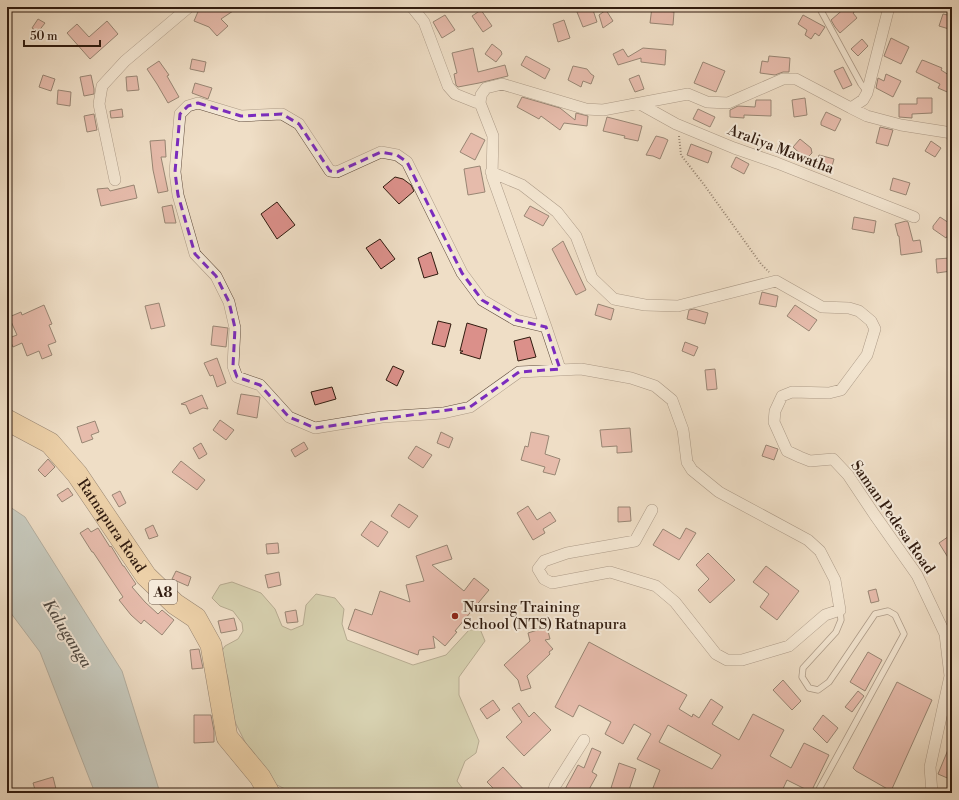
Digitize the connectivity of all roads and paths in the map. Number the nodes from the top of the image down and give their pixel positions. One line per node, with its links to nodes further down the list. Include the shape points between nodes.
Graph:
1 (189, 7): 12 (street, via 125,61 102,86 99,104)
2 (412, 7): 6 (street, via 424,22 448,86 454,94)
3 (819, 7): 5 (lane)
4 (889, 7): 5 (street)
5 (867, 93): 8 (street, via 863,100)
6 (480, 104): 7 (street, via 481,95 486,88 502,84 586,108 603,110); 11 (street, via 493,136)
7 (640, 104): 8 (street, via 688,94 707,102 728,103 783,79 796,79); 9 (street, Araliya Mawatha)
8 (851, 108): 10 (street, via 867,116 901,125)
9 (676, 124): 13 (street, Araliya Mawatha); 14 (path, via 681,155)
10 (952, 133)
11 (491, 172): 14 (street, via 522,186 557,212 576,236 592,278 614,299 645,305 678,306); 15 (street)
12 (115, 180)
13 (914, 217)
14 (776, 281): 24 (street, Saman Pedesa Road, via 822,307 859,311 871,321 875,329 867,355 841,390 829,393 792,392 782,396 775,411 774,422 787,450 810,461 833,459 848,475 917,574 944,634 950,676 930,767)
15 (546, 327): 16 (street); 16 (street, via 516,320 482,300 462,273 407,162 397,154 381,152 337,172 330,171 299,124 282,114 241,116 198,103 188,106 180,114 175,172 178,195 195,254 216,276 229,302 235,328 233,366 237,376 260,385 290,417 315,428 382,417 443,413 470,407 519,372)
16 (560, 369): 19 (street, via 581,369 632,378 655,386 672,400 683,430 686,462 692,470 719,492 808,540 820,551 835,580)
17 (7, 420): 21 (highway, Ratnapura Road / A8, via 50,443 77,474 146,576 175,604 196,618 211,645 228,737 260,777)
18 (652, 510): 19 (street, via 635,540 567,553 544,561 538,569 544,579 552,583 610,572 656,586 675,602 716,654 727,660 742,660 789,646 825,615)
19 (840, 610): 23 (lane, via 836,632 803,668 802,677 809,688 818,690 829,682 875,614 888,611 895,614 904,634)
20 (584, 740): 22 (street)
21 (269, 793)
22 (553, 793)
23 (817, 793)
24 (932, 793)

